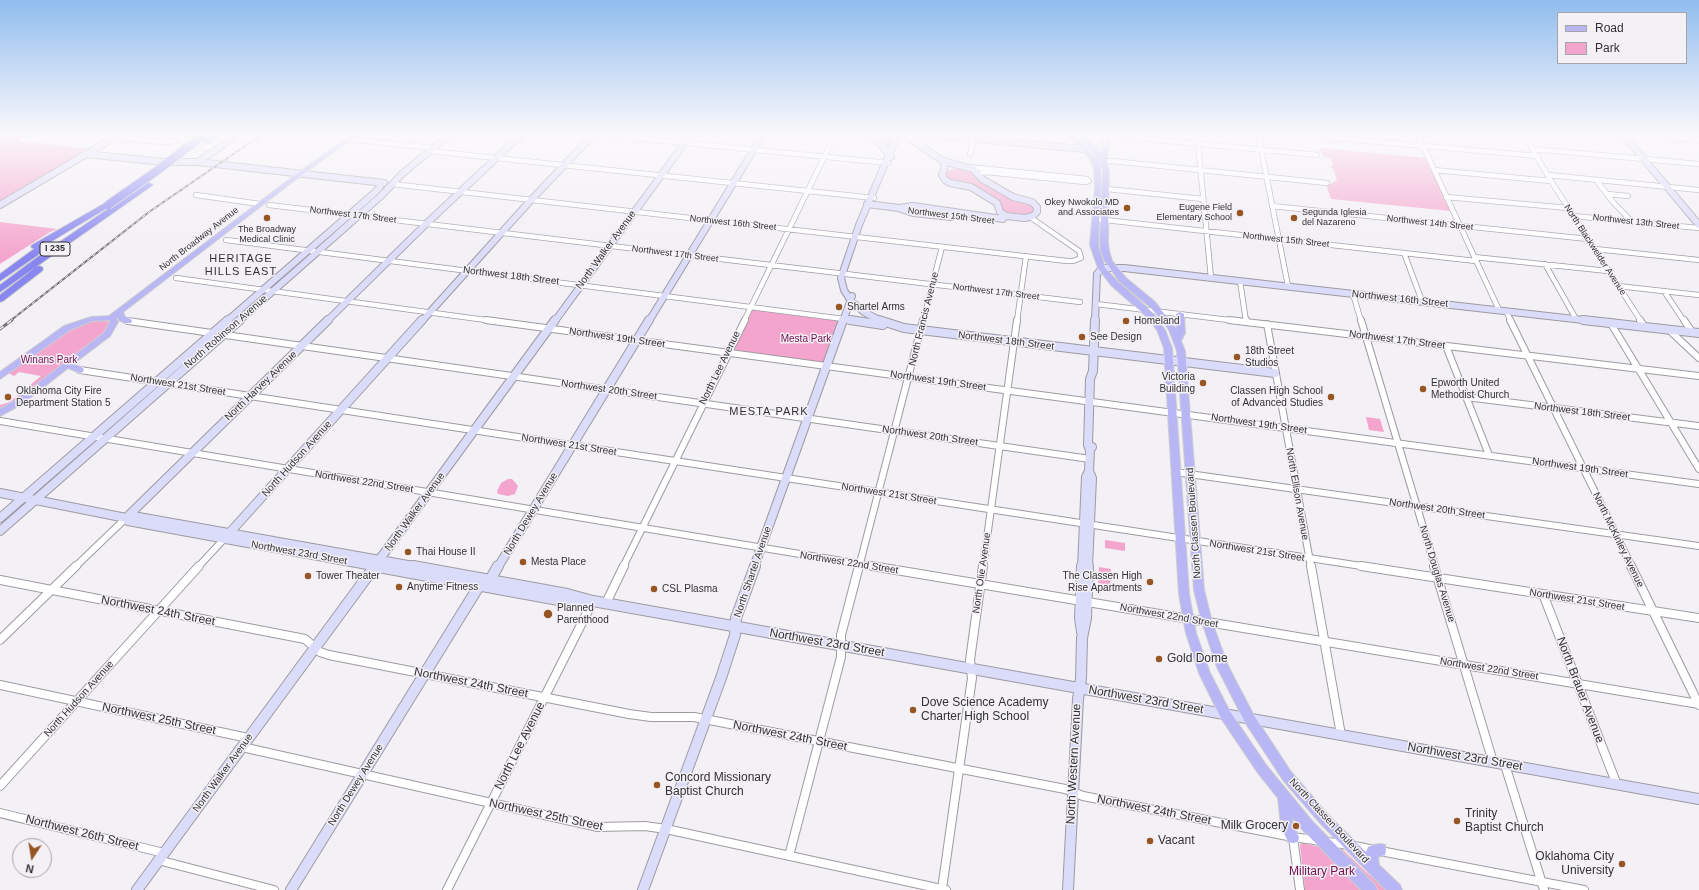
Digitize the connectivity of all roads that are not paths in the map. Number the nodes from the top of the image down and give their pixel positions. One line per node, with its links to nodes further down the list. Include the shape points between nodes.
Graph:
1 (300, 174): 48 (main road, North Broadway Avenue)
2 (402, 174): 33 (street, North Robinson Avenue)
3 (51, 175): 49 (street)
4 (152, 175): 52 (highway, I 235, bridge)
5 (305, 175): 30 (street)
6 (401, 175): 30 (street, via 388,182)
7 (478, 175): 39 (street, North Harvey Avenue)
8 (555, 175): 47 (street, North Hudson Avenue)
9 (647, 175): 25 (street)
10 (738, 175): 31 (street, North Dewey Avenue)
11 (815, 175): 38 (street, North Lee Avenue)
12 (881, 175): 45 (street)
13 (942, 175): 58 (street, via 946,181 971,187 997,203 1000,212)
14 (1021, 175): 16 (street)
15 (1024, 175): 16 (street)
16 (1028, 175): 16 (street, via 1085,182 1089,181 1087,179)
17 (1097, 175): 35 (main road, North Classen Boulevard)
18 (1107, 175): 36 (main road, North Classen Boulevard)
19 (1200, 175): 46 (street)
20 (1243, 175): 27 (street)
21 (1436, 175): 44 (street, North McKinley Avenue)
22 (1482, 175): 29 (street)
23 (1548, 175): 28 (street); 29 (street, North Blackwelder Avenue)
24 (1657, 175): 34 (street)
25 (660, 176): 31 (street); 54 (street, North Walker Avenue)
26 (979, 176): 59 (street, via 1013,197 1035,204 1038,211)
27 (1266, 177): 32 (street); 51 (street)
28 (1596, 180): 34 (street); 40 (street)
29 (1551, 181): 53 (street, North Blackwelder Avenue)
30 (379, 183): 42 (street, via 380,187)
31 (733, 183): 38 (street); 61 (street, North Dewey Avenue)
32 (1327, 183)
33 (392, 184): 39 (street, Northwest 16th Street); 42 (street); 56 (street, North Robinson Avenue)
34 (1666, 186): 37 (street); 66 (street)
35 (1098, 188): 36 (main road); 60 (main road, North Classen Boulevard)
36 (1107, 189): 46 (street); 62 (main road, North Classen Boulevard)
37 (1699, 190)
38 (807, 191): 45 (street); 67 (street, North Lee Avenue)
39 (459, 192): 47 (street, Northwest 16th Street); 64 (street, North Harvey Avenue)
40 (1606, 194): 43 (street); 63 (street)
41 (196, 195): 48 (street, Northwest 17th Street)
42 (372, 195): 55 (street, North Robinson Avenue)
43 (1628, 196)
44 (1446, 197): 53 (street); 65 (street, North McKinley Avenue)
45 (872, 198): 50 (street)
46 (1203, 199): 68 (street)
47 (531, 200): 54 (street, Northwest 16th Street); 69 (street, North Hudson Avenue)
48 (265, 203): 55 (street, Northwest 17th Street); 70 (main road, North Broadway Avenue)
49 (0, 205)
50 (869, 205): 58 (street, Northwest 15th Street, via 898,208 913,213 944,214 997,222); 71 (street)
51 (1272, 206): 65 (street, Northwest 14th Street); 72 (street)
52 (109, 208): 89 (highway, via 62,231); 96 (highway, I 235); 103 (highway, I 235); 112 (highway)
53 (1568, 208): 57 (street, North Blackwelder Avenue)
54 (633, 212): 61 (street, Northwest 16th Street); 74 (street, North Walker Avenue)
55 (349, 215): 56 (street, Northwest 17th Street); 77 (street, North Robinson Avenue)
56 (359, 216): 64 (street, Northwest 17th Street); 78 (street, North Robinson Avenue)
57 (1573, 216): 63 (street, Northwest 13th Street); 73 (street, North Blackwelder Avenue)
58 (1006, 218): 59 (street, Northwest 15th Street)
59 (1030, 218): 81 (street, Northwest 16th Street, via 1080,253 1081,258 1074,261)
60 (1096, 219): 62 (street, Northwest 15th Street); 91 (main road, North Classen Boulevard, via 1094,245)
61 (710, 220): 67 (street, Northwest 16th Street); 80 (street, North Dewey Avenue)
62 (1105, 220): 68 (street, Northwest 15th Street); 87 (main road, North Classen Boulevard, via 1105,251)
63 (1631, 222): 66 (street, Northwest 13th Street)
64 (426, 224): 69 (street, Northwest 17th Street); 84 (street, North Harvey Avenue)
65 (1460, 226): 73 (street, Northwest 14th Street); 82 (street, North McKinley Avenue)
66 (1699, 227)
67 (788, 229): 71 (street, Northwest 16th Street); 86 (street, North Lee Avenue)
68 (1206, 231): 72 (street, Northwest 15th Street); 97 (street)
69 (501, 233): 74 (street, Northwest 17th Street); 90 (street, North Hudson Avenue)
70 (224, 237): 77 (street, Northwest 18th Street); 95 (main road, North Broadway Avenue)
71 (857, 237): 75 (street, Northwest 16th Street); 93 (street)
72 (1279, 239): 79 (street, Northwest 15th Street); 101 (street)
73 (1588, 239): 76 (street, North Blackwelder Avenue)
74 (608, 246): 80 (street, Northwest 17th Street); 99 (street, North Walker Avenue)
75 (942, 247): 81 (street, Northwest 16th Street); 100 (street, North Francis Avenue)
76 (1594, 249): 83 (street); 92 (street, North Blackwelder Avenue)
77 (308, 250): 78 (street, Northwest 18th Street); 104 (street, North Robinson Avenue)
78 (318, 252): 84 (street, Northwest 18th Street); 106 (street, North Robinson Avenue)
79 (1404, 254): 82 (street, Northwest 15th Street); 113 (street)
80 (688, 255): 86 (street, Northwest 17th Street); 110 (street, North Dewey Avenue)
81 (1026, 256): 108 (street, North Olie Avenue)
82 (1475, 259): 85 (street, Northwest 15th Street); 119 (street, North McKinley Avenue)
83 (1699, 260)
84 (389, 261): 90 (street, Northwest 18th Street); 114 (street, North Harvey Avenue)
85 (1545, 264): 92 (street, Northwest 15th Street); 126 (street)
86 (770, 265): 93 (street, Northwest 17th Street); 117 (street, North Lee Avenue)
87 (1113, 268): 88 (street, Northwest 16th Street); 91 (street, Northwest 16th Street); 94 (main road, North Classen Boulevard)
88 (1124, 268): 94 (main road); 97 (street, Northwest 16th Street)
89 (0, 269)
90 (467, 271): 99 (street, Northwest 18th Street); 122 (street, North Hudson Avenue)
91 (1099, 271): 116 (street, North Western Avenue); 118 (main road, North Classen Boulevard)
92 (1608, 271): 102 (street, North Blackwelder Avenue)
93 (844, 274): 100 (street, Northwest 17th Street); 111 (street, via 844,290)
94 (1119, 274): 121 (main road, North Classen Boulevard)
95 (173, 276): 104 (street, Northwest 19th Street); 120 (main road, North Broadway Avenue)
96 (0, 278)
97 (1210, 278): 98 (street, Northwest 16th Street)
98 (1240, 281): 101 (street, Northwest 16th Street); 128 (street)
99 (580, 285): 110 (street, Northwest 18th Street); 134 (street, North Walker Avenue)
100 (932, 285): 108 (street, Northwest 17th Street); 133 (street, North Francis Avenue)
101 (1288, 286): 107 (street, Northwest 16th Street)
102 (1618, 286): 105 (street); 131 (street, North Blackwelder Avenue)
103 (0, 289)
104 (262, 290): 106 (street, Northwest 19th Street); 137 (street, North Robinson Avenue)
105 (1664, 291): 109 (street); 136 (street)
106 (272, 292): 114 (street, Northwest 19th Street); 138 (street, North Robinson Avenue)
107 (1353, 294): 113 (street, Northwest 16th Street); 139 (street, North Douglas Avenue)
108 (1021, 295): 115 (street, Northwest 17th Street); 141 (street, North Olie Avenue)
109 (1699, 295)
110 (664, 296): 117 (street, Northwest 18th Street); 140 (street, North Dewey Avenue)
111 (851, 298): 125 (street, North Shartel Avenue); 132 (street, Northwest 18th Street, via 872,317); 133 (street, Northwest 18th Street, via 885,319)
112 (0, 299)
113 (1422, 301): 119 (street, Northwest 16th Street)
114 (347, 302): 122 (street, Northwest 19th Street); 143 (street, North Harvey Avenue)
115 (1080, 302)
116 (1096, 304): 118 (street, Northwest 17th Street); 145 (street, North Western Avenue)
117 (750, 307): 125 (street, Northwest 18th Street); 146 (street, North Lee Avenue)
118 (1145, 310): 121 (street, Northwest 17th Street); 150 (main road, North Classen Boulevard, via 1157,323 1164,337)
119 (1503, 310): 126 (street, Northwest 16th Street); 147 (street, North McKinley Avenue)
120 (119, 312): 124 (main road, North Broadway Avenue); 127 (main road, via 122,318)
121 (1160, 312): 123 (street, Northwest 17th Street); 142 (main road, North Classen Boulevard)
122 (429, 313): 134 (street, Northwest 19th Street); 148 (street, North Hudson Avenue)
123 (1180, 314): 128 (street, Northwest 17th Street); 142 (main road, via 1181,333)
124 (110, 318): 152 (main road, via 114,322 106,334); 157 (main road, via 94,318 67,328)
125 (844, 319): 132 (street); 153 (street, North Shartel Avenue)
126 (1576, 319): 129 (street, Northwest 16th Street)
127 (128, 321): 137 (street, Northwest 20th Street)
128 (1246, 322): 130 (street, Northwest 17th Street)
129 (1610, 322): 131 (street, Northwest 16th Street); 154 (street)
130 (1267, 324): 139 (street, Northwest 17th Street); 156 (street, North Ellison Avenue)
131 (1644, 326): 135 (street, Northwest 16th Street)
132 (904, 328): 133 (street, Northwest 18th Street)
133 (921, 328): 141 (street, Northwest 18th Street); 160 (street, North Francis Avenue)
134 (548, 329): 140 (street, Northwest 19th Street); 158 (street, North Walker Avenue)
135 (1668, 329): 136 (street, Northwest 16th Street); 149 (street)
136 (1696, 332)
137 (213, 333): 138 (street, Northwest 20th Street); 161 (street, North Robinson Avenue)
138 (223, 335): 143 (street, Northwest 20th Street); 162 (street, North Robinson Avenue)
139 (1366, 336): 144 (street, Northwest 17th Street); 183 (street, North Douglas Avenue)
140 (636, 340): 146 (street, Northwest 19th Street); 163 (street, North Dewey Avenue)
141 (1015, 340): 145 (street, Northwest 18th Street); 164 (street, North Olie Avenue)
142 (1178, 340): 151 (main road, North Classen Boulevard)
143 (301, 346): 148 (street, Northwest 20th Street); 165 (street, North Harvey Avenue)
144 (1446, 346): 147 (street, Northwest 17th Street); 166 (street)
145 (1094, 350): 150 (street, Northwest 18th Street); 167 (street, North Western Avenue, via 1090,379)
146 (727, 353): 153 (street, Northwest 19th Street); 168 (street, North Lee Avenue)
147 (1528, 356): 154 (street, Northwest 17th Street); 169 (street, North McKinley Avenue)
148 (388, 358): 158 (street, Northwest 20th Street); 170 (street, North Hudson Avenue)
149 (1699, 358)
150 (1169, 359): 151 (street, Northwest 18th Street); 172 (main road, North Classen Boulevard)
151 (1183, 361): 156 (street, Northwest 18th Street); 173 (main road, North Classen Boulevard)
152 (68, 364): 155 (main road); 171 (main road)
153 (827, 366): 160 (street, Northwest 19th Street); 174 (street, North Shartel Avenue)
154 (1638, 368): 159 (street, Northwest 17th Street); 176 (street)
155 (80, 370): 161 (street, Northwest 21st Street)
156 (1276, 373): 178 (street, North Ellison Avenue)
157 (0, 376)
158 (514, 376): 163 (street, Northwest 20th Street); 179 (street, North Walker Avenue)
159 (1699, 376)
160 (909, 377): 164 (street, Northwest 19th Street); 180 (street, North Francis Avenue)
161 (157, 382): 162 (street, Northwest 21st Street); 181 (street, North Robinson Avenue)
162 (168, 383): 165 (street, Northwest 21st Street); 182 (street, North Robinson Avenue)
163 (606, 390): 168 (street, Northwest 20th Street); 184 (street, North Dewey Avenue)
164 (1008, 390): 167 (street, Northwest 19th Street); 185 (street, North Olie Avenue)
165 (250, 396): 170 (street, Northwest 21st Street); 186 (street, North Harvey Avenue)
166 (1466, 397): 169 (street, Northwest 18th Street); 187 (street)
167 (1092, 402): 172 (street, Northwest 19th Street); 188 (street, North Western Avenue, via 1093,445)
168 (702, 404): 174 (street, Northwest 20th Street); 189 (street, North Lee Avenue)
169 (1554, 408): 176 (street, Northwest 18th Street); 190 (street, North McKinley Avenue)
170 (341, 410): 179 (street, Northwest 21st Street); 191 (street, North Hudson Avenue)
171 (1, 413)
172 (1172, 413): 173 (street, Northwest 19th Street); 193 (main road, North Classen Boulevard)
173 (1187, 415): 178 (street, Northwest 19th Street); 194 (main road, North Classen Boulevard)
174 (808, 419): 180 (street, Northwest 20th Street); 195 (street, North Shartel Avenue)
175 (0, 421): 181 (street, Northwest 22nd Street)
176 (1671, 423): 177 (street, Northwest 18th Street); 192 (street)
177 (1699, 426)
178 (1285, 428): 183 (street, Northwest 19th Street); 197 (street, North Ellison Avenue)
179 (474, 430): 184 (street, Northwest 21st Street); 200 (street, North Walker Avenue)
180 (895, 431): 185 (street, Northwest 20th Street); 198 (street, North Francis Avenue)
181 (93, 437): 182 (street, Northwest 22nd Street); 201 (street, North Robinson Avenue)
182 (104, 439): 186 (street, Northwest 22nd Street); 202 (street, North Robinson Avenue)
183 (1398, 443): 187 (street, Northwest 19th Street); 203 (street, North Douglas Avenue)
184 (573, 445): 189 (street, Northwest 21st Street); 204 (street, North Dewey Avenue)
185 (1000, 446): 188 (street, Northwest 20th Street); 205 (street, North Olie Avenue)
186 (191, 454): 191 (street, Northwest 22nd Street); 207 (street, North Harvey Avenue)
187 (1488, 455): 190 (street, Northwest 19th Street)
188 (1090, 459): 208 (street, North Western Avenue, via 1086,478)
189 (674, 461): 195 (street, Northwest 21st Street); 209 (street, North Lee Avenue)
190 (1583, 468): 196 (street, Northwest 19th Street); 211 (street, North McKinley Avenue)
191 (287, 469): 200 (street, Northwest 22nd Street); 212 (street, North Hudson Avenue)
192 (1699, 469)
193 (1176, 472): 194 (street, Northwest 20th Street); 213 (main road, North Classen Boulevard)
194 (1191, 474): 197 (street, Northwest 20th Street); 214 (main road, North Classen Boulevard)
195 (786, 478): 198 (street, Northwest 21st Street); 216 (street, North Shartel Avenue)
196 (1699, 484)
197 (1296, 489): 203 (street, Northwest 20th Street); 217 (street, North Ellison Avenue)
198 (879, 492): 205 (street, Northwest 21st Street); 219 (street, North Francis Avenue)
199 (0, 493): 201 (street, Northwest 23rd Street)
200 (428, 493): 204 (street, Northwest 22nd Street); 218 (street, North Walker Avenue)
201 (23, 498): 202 (street, Northwest 23rd Street); 206 (street, North Robinson Avenue)
202 (34, 501): 207 (street, Northwest 23rd Street); 210 (street, North Robinson Avenue)
203 (1416, 506): 211 (street, Northwest 20th Street); 220 (street, North Douglas Avenue)
204 (533, 510): 209 (street, Northwest 22nd Street); 222 (street, North Dewey Avenue)
205 (991, 510): 208 (street, Northwest 21st Street); 223 (street, North Olie Avenue)
206 (0, 518)
207 (126, 518): 212 (street, Northwest 23rd Street, via 128,521); 225 (street, North Harvey Avenue)
208 (1087, 524): 213 (street, Northwest 21st Street); 228 (street, North Western Avenue)
209 (641, 528): 216 (street, Northwest 22nd Street); 229 (street, North Lee Avenue)
210 (0, 531)
211 (1616, 534): 215 (street, Northwest 20th Street); 231 (street, North McKinley Avenue)
212 (227, 536): 218 (street, Northwest 23rd Street); 230 (street, North Hudson Avenue)
213 (1180, 539): 214 (street, Northwest 21st Street); 233 (main road, North Classen Boulevard)
214 (1195, 541): 217 (street, Northwest 21st Street); 234 (main road, North Classen Boulevard, via 1199,592)
215 (1699, 546)
216 (761, 548): 219 (street, Northwest 22nd Street); 235 (street, North Shartel Avenue)
217 (1309, 558): 220 (street, Northwest 21st Street); 237 (street, North Ellison Avenue)
218 (377, 564): 222 (street, Northwest 23rd Street); 224 (street, Northwest 23rd Street); 239 (street, North Walker Avenue)
219 (860, 564): 223 (street, Northwest 22nd Street); 238 (street, North Francis Avenue, via 841,635)
220 (1438, 578): 226 (street, Northwest 21st Street); 240 (street, North Douglas Avenue)
221 (0, 580): 225 (street, Northwest 24th Street)
222 (490, 580): 224 (street, North Dewey Avenue); 227 (street, Northwest 23rd Street)
223 (980, 584): 228 (street, Northwest 22nd Street); 241 (street, North Olie Avenue)
224 (479, 586): 227 (street, Northwest 23rd Street, via 564,601); 242 (street, North Dewey Avenue)
225 (51, 590): 230 (street, Northwest 24th Street); 236 (street, North Harvey Avenue)
226 (1543, 594): 231 (street, Northwest 21st Street); 243 (street, North Brauer Avenue)
227 (593, 601): 229 (street, Northwest 23rd Street); 246 (street, North Lee Avenue)
228 (1084, 601): 233 (street, Northwest 22nd Street); 245 (street, North Western Avenue, via 1086,618 1082,638)
229 (606, 603): 235 (street, Northwest 23rd Street)
230 (159, 611): 239 (street, Northwest 24th Street, via 305,639); 247 (street, North Hudson Avenue)
231 (1653, 611): 232 (street, Northwest 21st Street); 248 (street, North McKinley Avenue)
232 (1699, 618)
233 (1188, 619): 234 (street, Northwest 22nd Street); 249 (main road, North Classen Boulevard, via 1195,648)
234 (1207, 622): 237 (street, Northwest 22nd Street); 250 (main road, North Classen Boulevard, via 1223,667)
235 (735, 626): 238 (street, Northwest 23rd Street); 251 (street, North Shartel Avenue, via 735,635)
236 (0, 640)
237 (1324, 641): 240 (street, Northwest 22nd Street); 252 (street, North Ellison Avenue)
238 (841, 645): 241 (street, Northwest 23rd Street); 253 (street, North Francis Avenue, via 841,657)
239 (315, 648): 242 (street, Northwest 24th Street, via 329,655); 254 (street, North Walker Avenue)
240 (1464, 665): 243 (street, Northwest 22nd Street); 255 (street, North Douglas Avenue)
241 (971, 669): 245 (street, Northwest 23rd Street); 257 (street, North Olie Avenue, via 972,678)
242 (426, 674): 246 (street, Northwest 24th Street); 258 (street, North Dewey Avenue)
243 (1578, 684): 248 (street, Northwest 22nd Street); 259 (street, North Brauer Avenue)
244 (0, 685): 247 (street, Northwest 25th Street)
245 (1080, 688): 249 (street, Northwest 23rd Street); 261 (street, North Western Avenue)
246 (544, 697): 251 (street, Northwest 24th Street, via 638,716 686,716); 264 (street, North Lee Avenue)
247 (77, 702): 254 (street, Northwest 25th Street); 260 (street, North Hudson Avenue)
248 (1699, 704)
249 (1226, 714): 250 (street, Northwest 23rd Street); 262 (main road, North Classen Boulevard, via 1262,770)
250 (1249, 718): 252 (street, Northwest 23rd Street); 269 (main road, North Classen Boulevard, via 1287,776)
251 (706, 720): 253 (street, Northwest 24th Street); 266 (street, North Shartel Avenue)
252 (1340, 735): 255 (street, Northwest 23rd Street)
253 (819, 741): 257 (street, Northwest 24th Street); 271 (street, North Francis Avenue)
254 (245, 742): 258 (street, Northwest 25th Street); 272 (street, North Walker Avenue)
255 (1493, 762): 256 (street, Northwest 23rd Street)
256 (1506, 765): 259 (street, Northwest 23rd Street); 274 (street)
257 (959, 768): 261 (street, Northwest 24th Street); 280 (street, North Olie Avenue)
258 (363, 774): 264 (street, Northwest 25th Street); 277 (street, North Dewey Avenue)
259 (1618, 785): 263 (street, Northwest 23rd Street)
260 (0, 786)
261 (1072, 792): 267 (street, Northwest 24th Street); 281 (street, North Western Avenue)
262 (1284, 798): 267 (main road, via 1287,826); 268 (main road, North Classen Boulevard)
263 (1699, 799)
264 (490, 803): 266 (street, Northwest 25th Street, via 598,828 645,826); 278 (street, North Lee Avenue)
265 (0, 813): 272 (street, Northwest 26th Street)
266 (666, 829): 271 (street, Northwest 25th Street); 279 (street, North Shartel Avenue)
267 (1293, 837): 268 (street, Northwest 24th Street); 282 (street)
268 (1322, 841): 269 (street, Northwest 24th Street); 283 (main road, North Classen Boulevard)
269 (1349, 845): 270 (street, Northwest 24th Street); 273 (main road, North Classen Boulevard)
270 (1380, 850): 273 (main road, via 1372,853); 274 (street, Northwest 24th Street)
271 (789, 856): 280 (street, Northwest 25th Street)
272 (161, 857): 275 (street, North Walker Avenue); 276 (street, Northwest 26th Street)
273 (1373, 868): 284 (main road, North Classen Boulevard)
274 (1543, 886): 285 (street, Northwest 24th Street)
275 (136, 890)
276 (274, 890)
277 (291, 890)
278 (447, 890)
279 (644, 890)
280 (944, 890)
281 (1068, 890)
282 (1300, 890)
283 (1370, 890)
284 (1395, 890)
285 (1584, 890)

